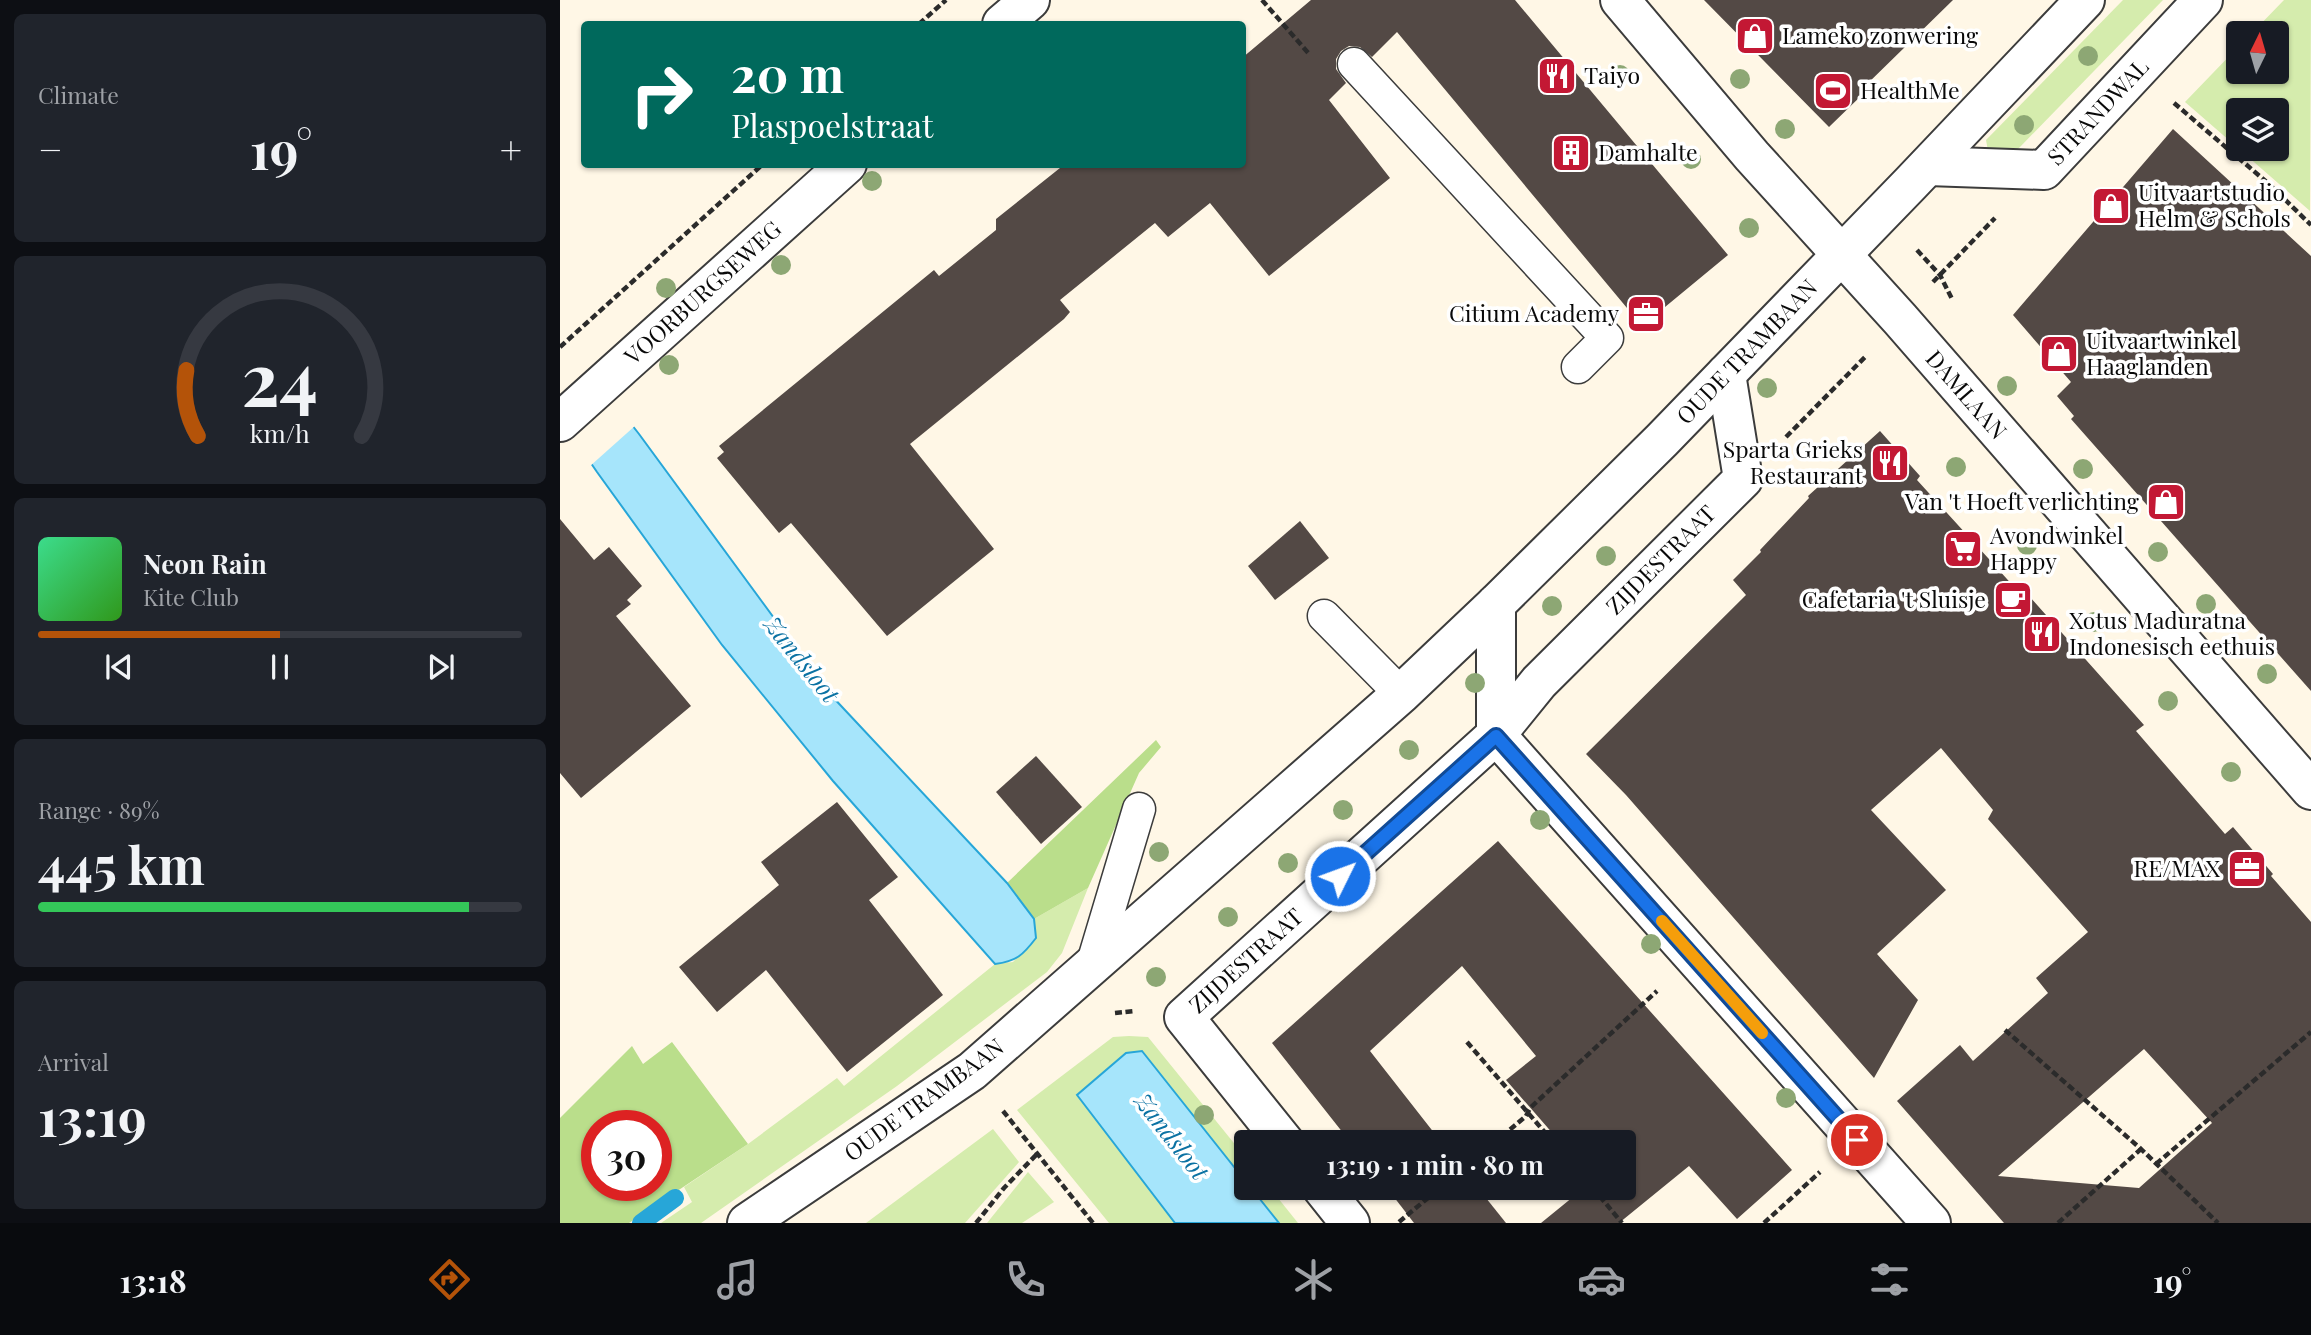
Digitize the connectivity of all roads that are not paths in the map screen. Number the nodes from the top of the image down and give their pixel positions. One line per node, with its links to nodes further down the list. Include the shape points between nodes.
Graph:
1 (1030, 0): 5 (street)
2 (1620, 0): 9 (street, DAMLAAN)
3 (2085, 0): 7 (street, OUDE TRAMBAAN)
4 (2203, 0): 7 (street, STRANDWAL, via 2043,170)
5 (1006, 21)
6 (1354, 64): 10 (lane, via 1607,338)
7 (1928, 166): 9 (street, OUDE TRAMBAAN)
8 (843, 168): 12 (street, VOORBURGSEWEG)
9 (1842, 254): 11 (street, OUDE TRAMBAAN); 17 (street, DAMLAAN)
10 (1578, 367)
11 (1726, 374): 13 (street, OUDE TRAMBAAN); 16 (street, ZIJDESTRAAT, via 1743,479 1539,682)
12 (560, 422)
13 (1496, 604): 15 (street, OUDE TRAMBAAN); 16 (street)
14 (1324, 616): 15 (lane)
15 (1401, 694): 19 (street, OUDE TRAMBAAN)
16 (1496, 736): 20 (street, ZIJDESTRAAT, via 1184,1017); 24 (street)
17 (2311, 790)
18 (1139, 809): 19 (lane)
19 (1092, 966): 22 (street, OUDE TRAMBAAN, via 972,1071)
20 (1275, 1130)
21 (1332, 1200): 23 (street)
22 (747, 1223)
23 (1350, 1223)
24 (1931, 1223)

